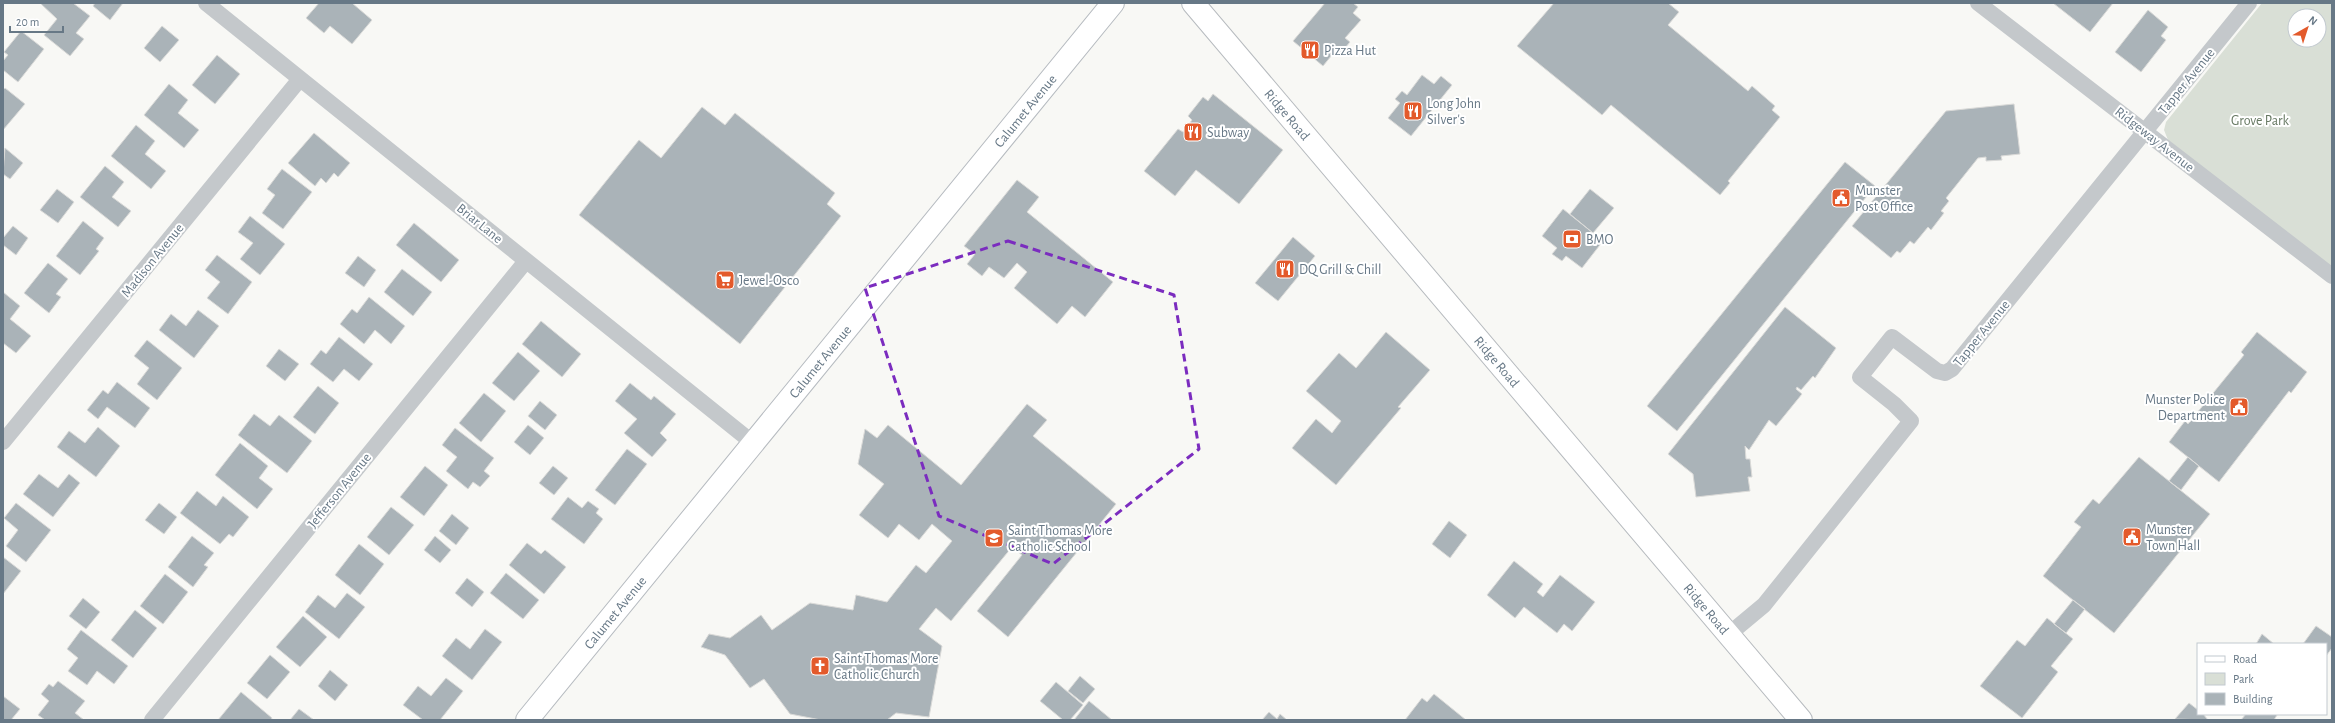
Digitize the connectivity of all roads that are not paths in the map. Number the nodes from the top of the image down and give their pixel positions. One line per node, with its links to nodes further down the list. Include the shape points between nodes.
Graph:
1 (206, 3): 6 (street, Briar Lane)
2 (1113, 3): 11 (main road, Calumet Avenue)
3 (1193, 3): 12 (main road, Ridge Road)
4 (1978, 3): 7 (street, Ridgeway Avenue)
5 (2249, 3): 7 (street, Tapper Avenue)
6 (300, 79): 8 (street, Briar Lane); 10 (street, Madison Avenue)
7 (2145, 131): 9 (street, Ridgeway Avenue); 12 (street, Tapper Avenue, via 1952,369 1945,373 1937,372 1892,336 1860,377 1894,404 1910,421 1764,605)
8 (526, 261): 11 (street, Briar Lane); 13 (street, Jefferson Avenue)
9 (2332, 276)
10 (3, 442)
11 (753, 443): 14 (main road, Calumet Avenue)
12 (1728, 635): 15 (main road, Ridge Road)
13 (152, 720)
14 (528, 720)
15 (1802, 720)

